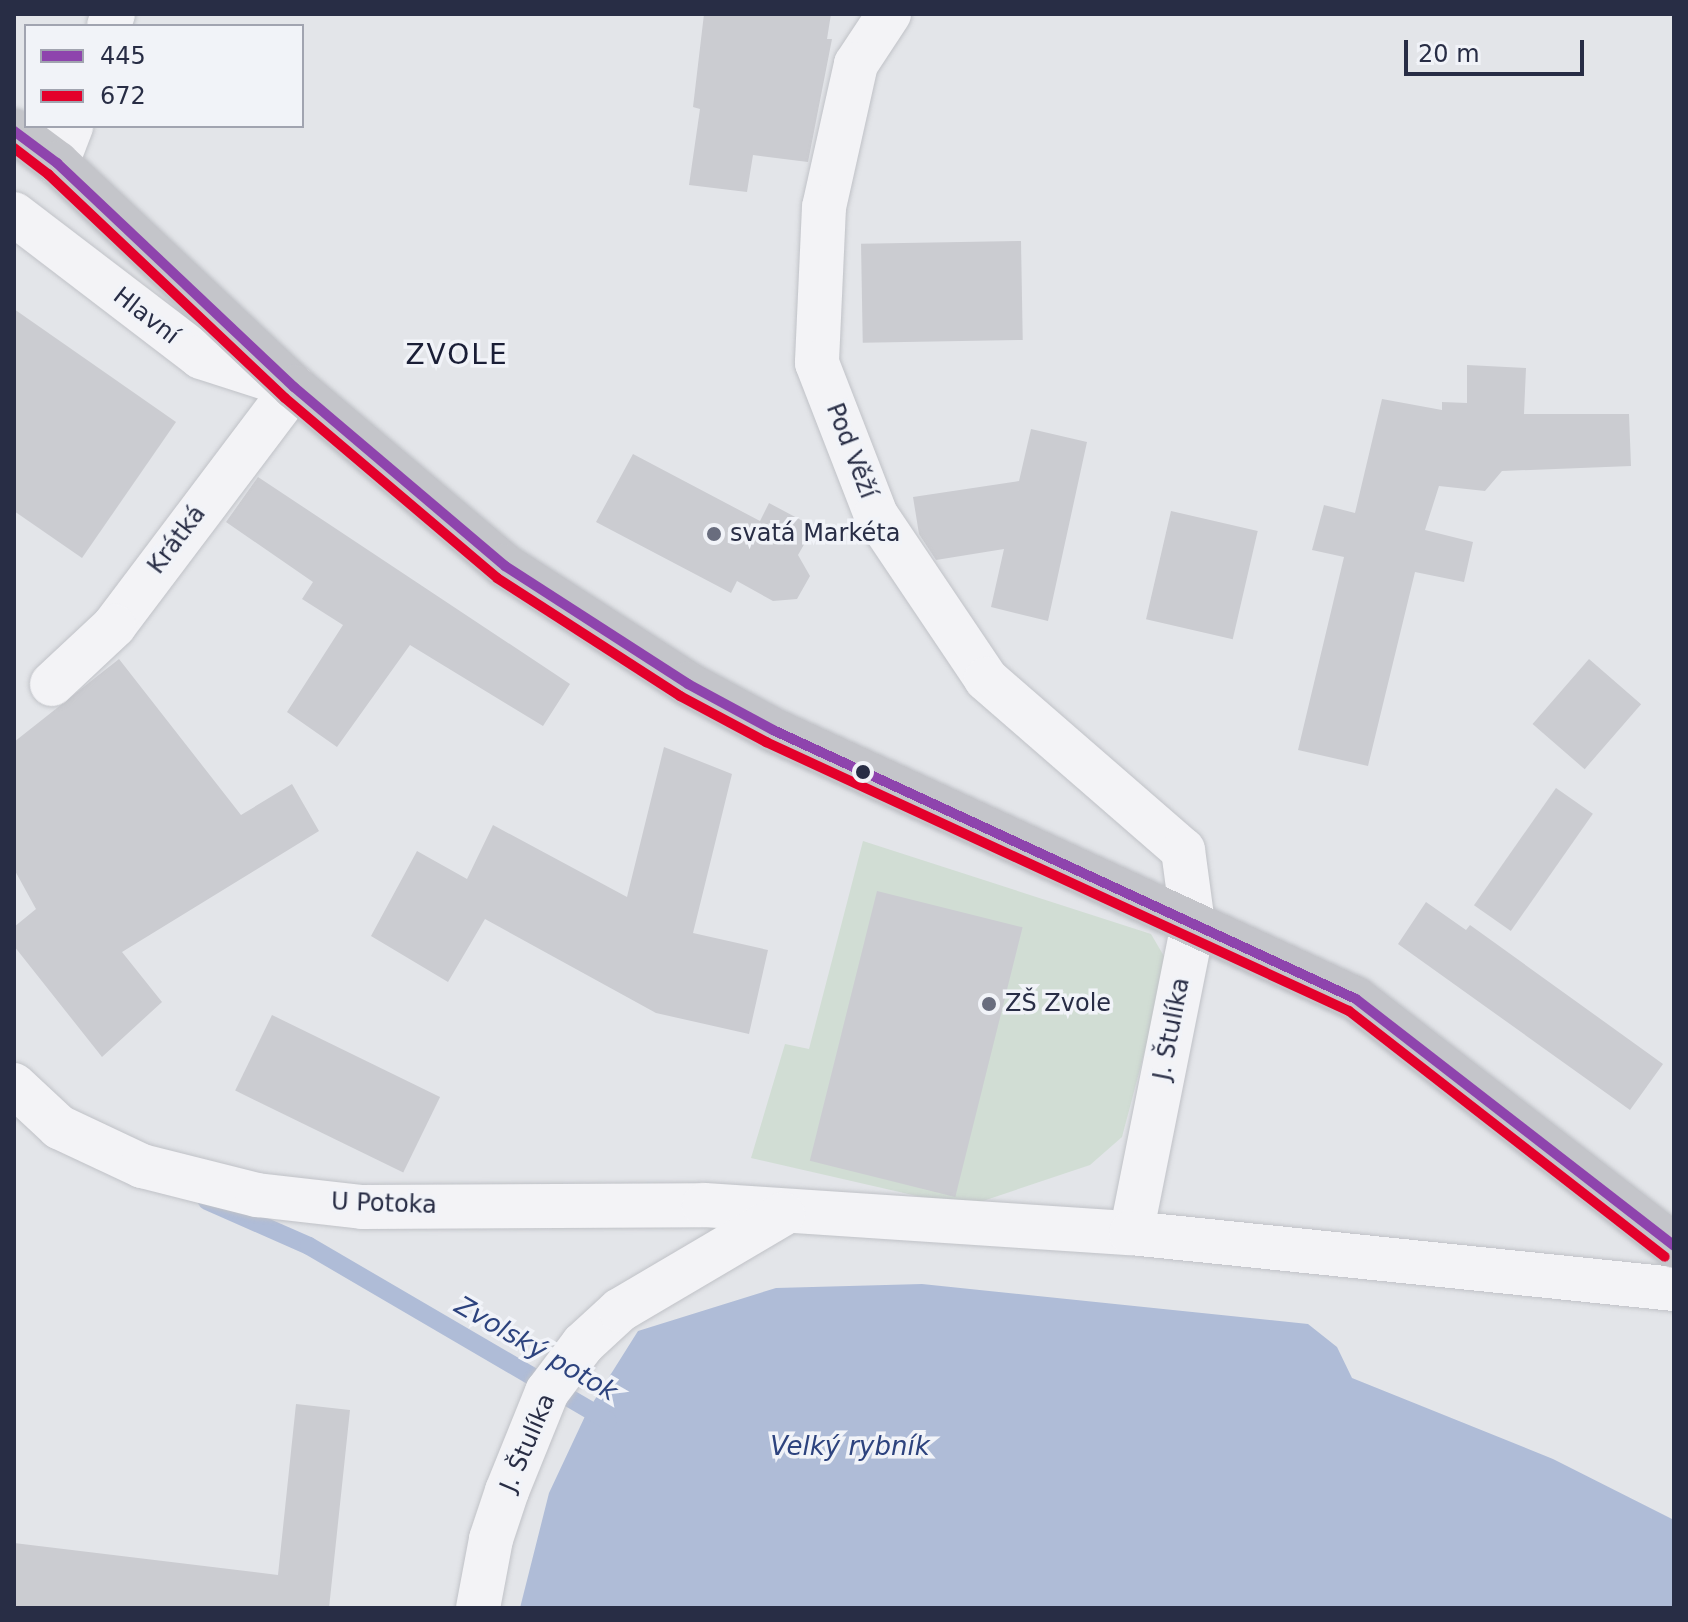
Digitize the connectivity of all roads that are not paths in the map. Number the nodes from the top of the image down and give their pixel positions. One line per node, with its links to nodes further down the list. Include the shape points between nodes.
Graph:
1 (889, 14): 7 (street, Pod Věží, via 856,64 824,207 817,363 876,515 986,679 1183,850)
2 (14, 131): 3 (street, Hlavní)
3 (64, 145): 5 (street, Hlavní)
4 (14, 214): 5 (street, Hlavní, via 201,357)
5 (294, 387): 6 (street, Krátká, via 114,626); 7 (street, Hlavní, via 505,566 688,684 847,766)
6 (52, 684)
7 (1193, 924): 10 (street, J. Štulíka); 11 (street, via 1356,999)
8 (14, 1085): 9 (street, U Potoka, via 59,1127 142,1166 257,1195 362,1207 704,1205)
9 (783, 1214): 10 (street); 13 (street, J. Štulíka, via 620,1310 583,1344 547,1392 507,1491)
10 (1131, 1233): 12 (street)
11 (1674, 1246)
12 (1674, 1289)
13 (478, 1608)

